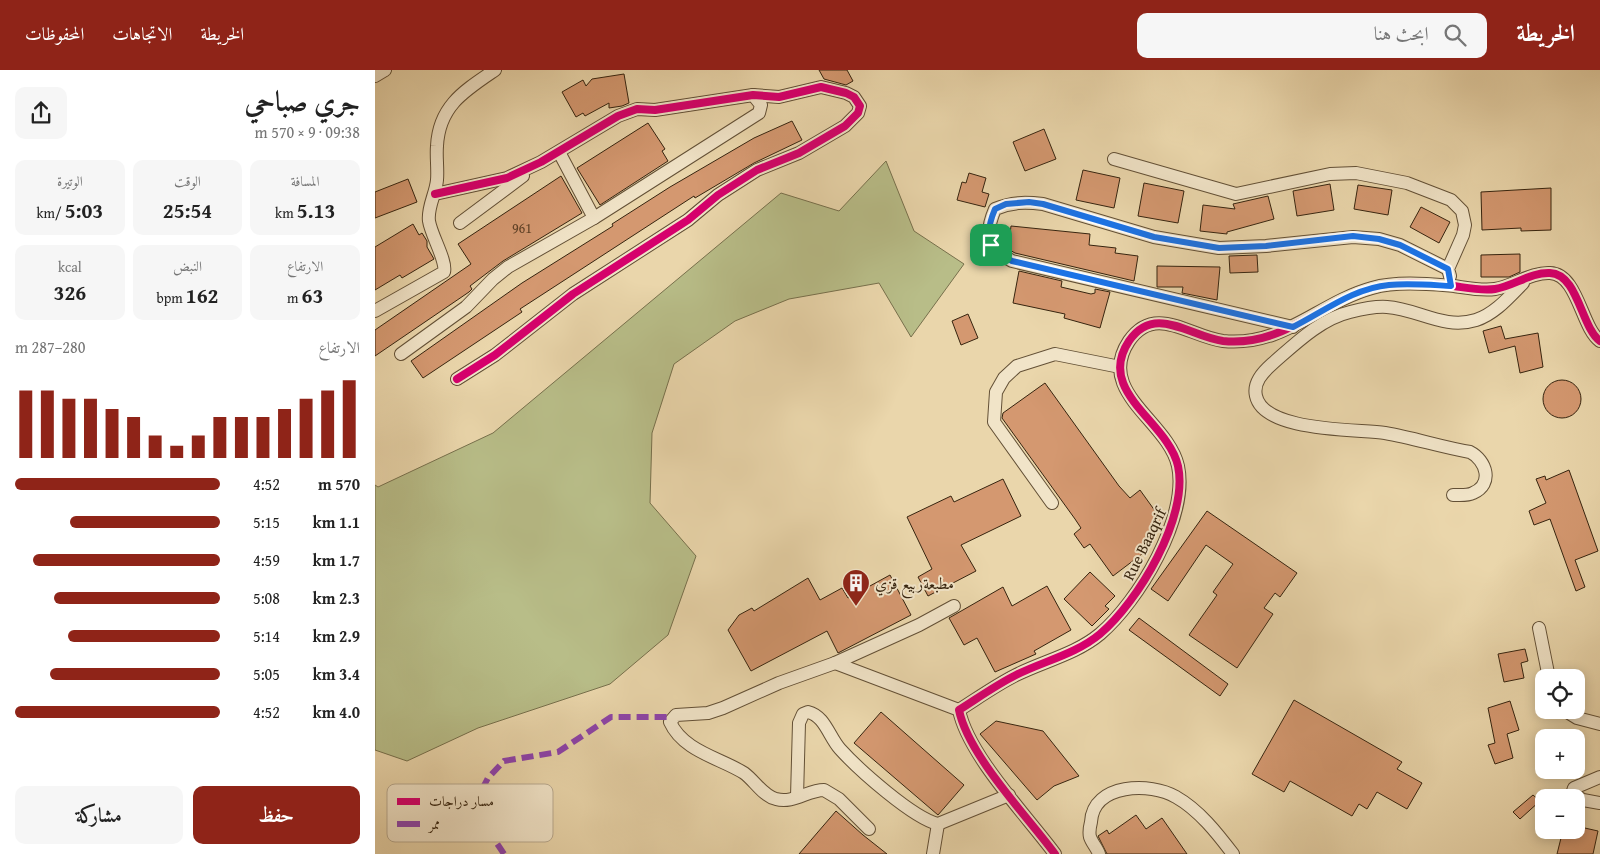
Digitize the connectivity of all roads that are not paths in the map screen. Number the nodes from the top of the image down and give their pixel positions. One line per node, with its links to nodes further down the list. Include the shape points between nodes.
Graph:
1 (385, 70): 3 (street)
2 (495, 70): 8 (street, via 458,98 440,123)
3 (375, 76)
4 (753, 95): 5 (street, via 655,110 637,109 619,116); 9 (street, via 761,105 759,113); 19 (street, via 779,97 821,88 854,97 860,106 845,126 799,153 757,170 718,195 688,220 573,294 495,355)
5 (559, 152): 7 (street); 9 (street)
6 (1114, 159): 11 (street, via 1236,194 1330,174 1355,173 1407,183 1451,200 1462,211 1463,235)
7 (541, 162): 8 (street, via 507,178); 10 (street)
8 (435, 194): 14 (street, via 429,220 444,272)
9 (594, 218): 17 (street, via 508,267 466,307)
10 (461, 223)
11 (1448, 269): 13 (street); 15 (street, via 1400,245 1353,236 1219,248 1154,237 1029,202 1006,204 995,209 991,219 988,238 991,245 1001,256 1012,261)
12 (1529, 277): 13 (street, via 1496,289); 16 (street, via 1551,273 1565,281 1593,334); 20 (street, via 1491,312 1466,322 1434,320 1388,307 1347,312 1310,333 1265,370 1258,380 1255,390 1261,406 1283,420 1301,425 1385,434 1477,455 1485,466 1486,476 1481,487 1465,496)
13 (1451, 286): 15 (street, via 1388,285 1370,289)
14 (375, 311)
15 (1293, 327): 18 (street, via 1269,337 1237,342 1202,337 1164,322 1152,324 1131,339)
16 (1600, 341)
17 (401, 354)
18 (1120, 367): 21 (street, via 1055,354 1017,366 1004,378 996,392 994,422); 26 (street, Rue Baaqrif, via 1126,392 1163,436 1178,465 1178,505 1168,532 1133,596 1099,634 1077,649 1017,674)
19 (457, 379)
20 (1453, 495)
21 (1052, 503)
22 (954, 606): 24 (street)
23 (1539, 628): 25 (street)
24 (835, 663): 26 (street); 31 (street, via 723,708 676,715 671,719 674,729 694,747 745,774 769,796 781,800)
25 (1547, 669)
26 (959, 710): 30 (street, via 969,740)
27 (1581, 719): 28 (street)
28 (1600, 724)
29 (1600, 776): 32 (street, via 1574,788 1572,794)
30 (1009, 795): 33 (street); 36 (street)
31 (797, 798): 33 (street, via 799,723 803,714 808,712 819,718 847,756 921,819); 34 (street, via 824,790 839,799)
32 (1600, 803)
33 (938, 824): 35 (street)
34 (869, 829)
35 (933, 854)
36 (1055, 854)
37 (1099, 854): 38 (street, via 1090,837 1091,816 1097,804 1110,794 1146,787 1165,791 1195,810)
38 (1233, 854)

